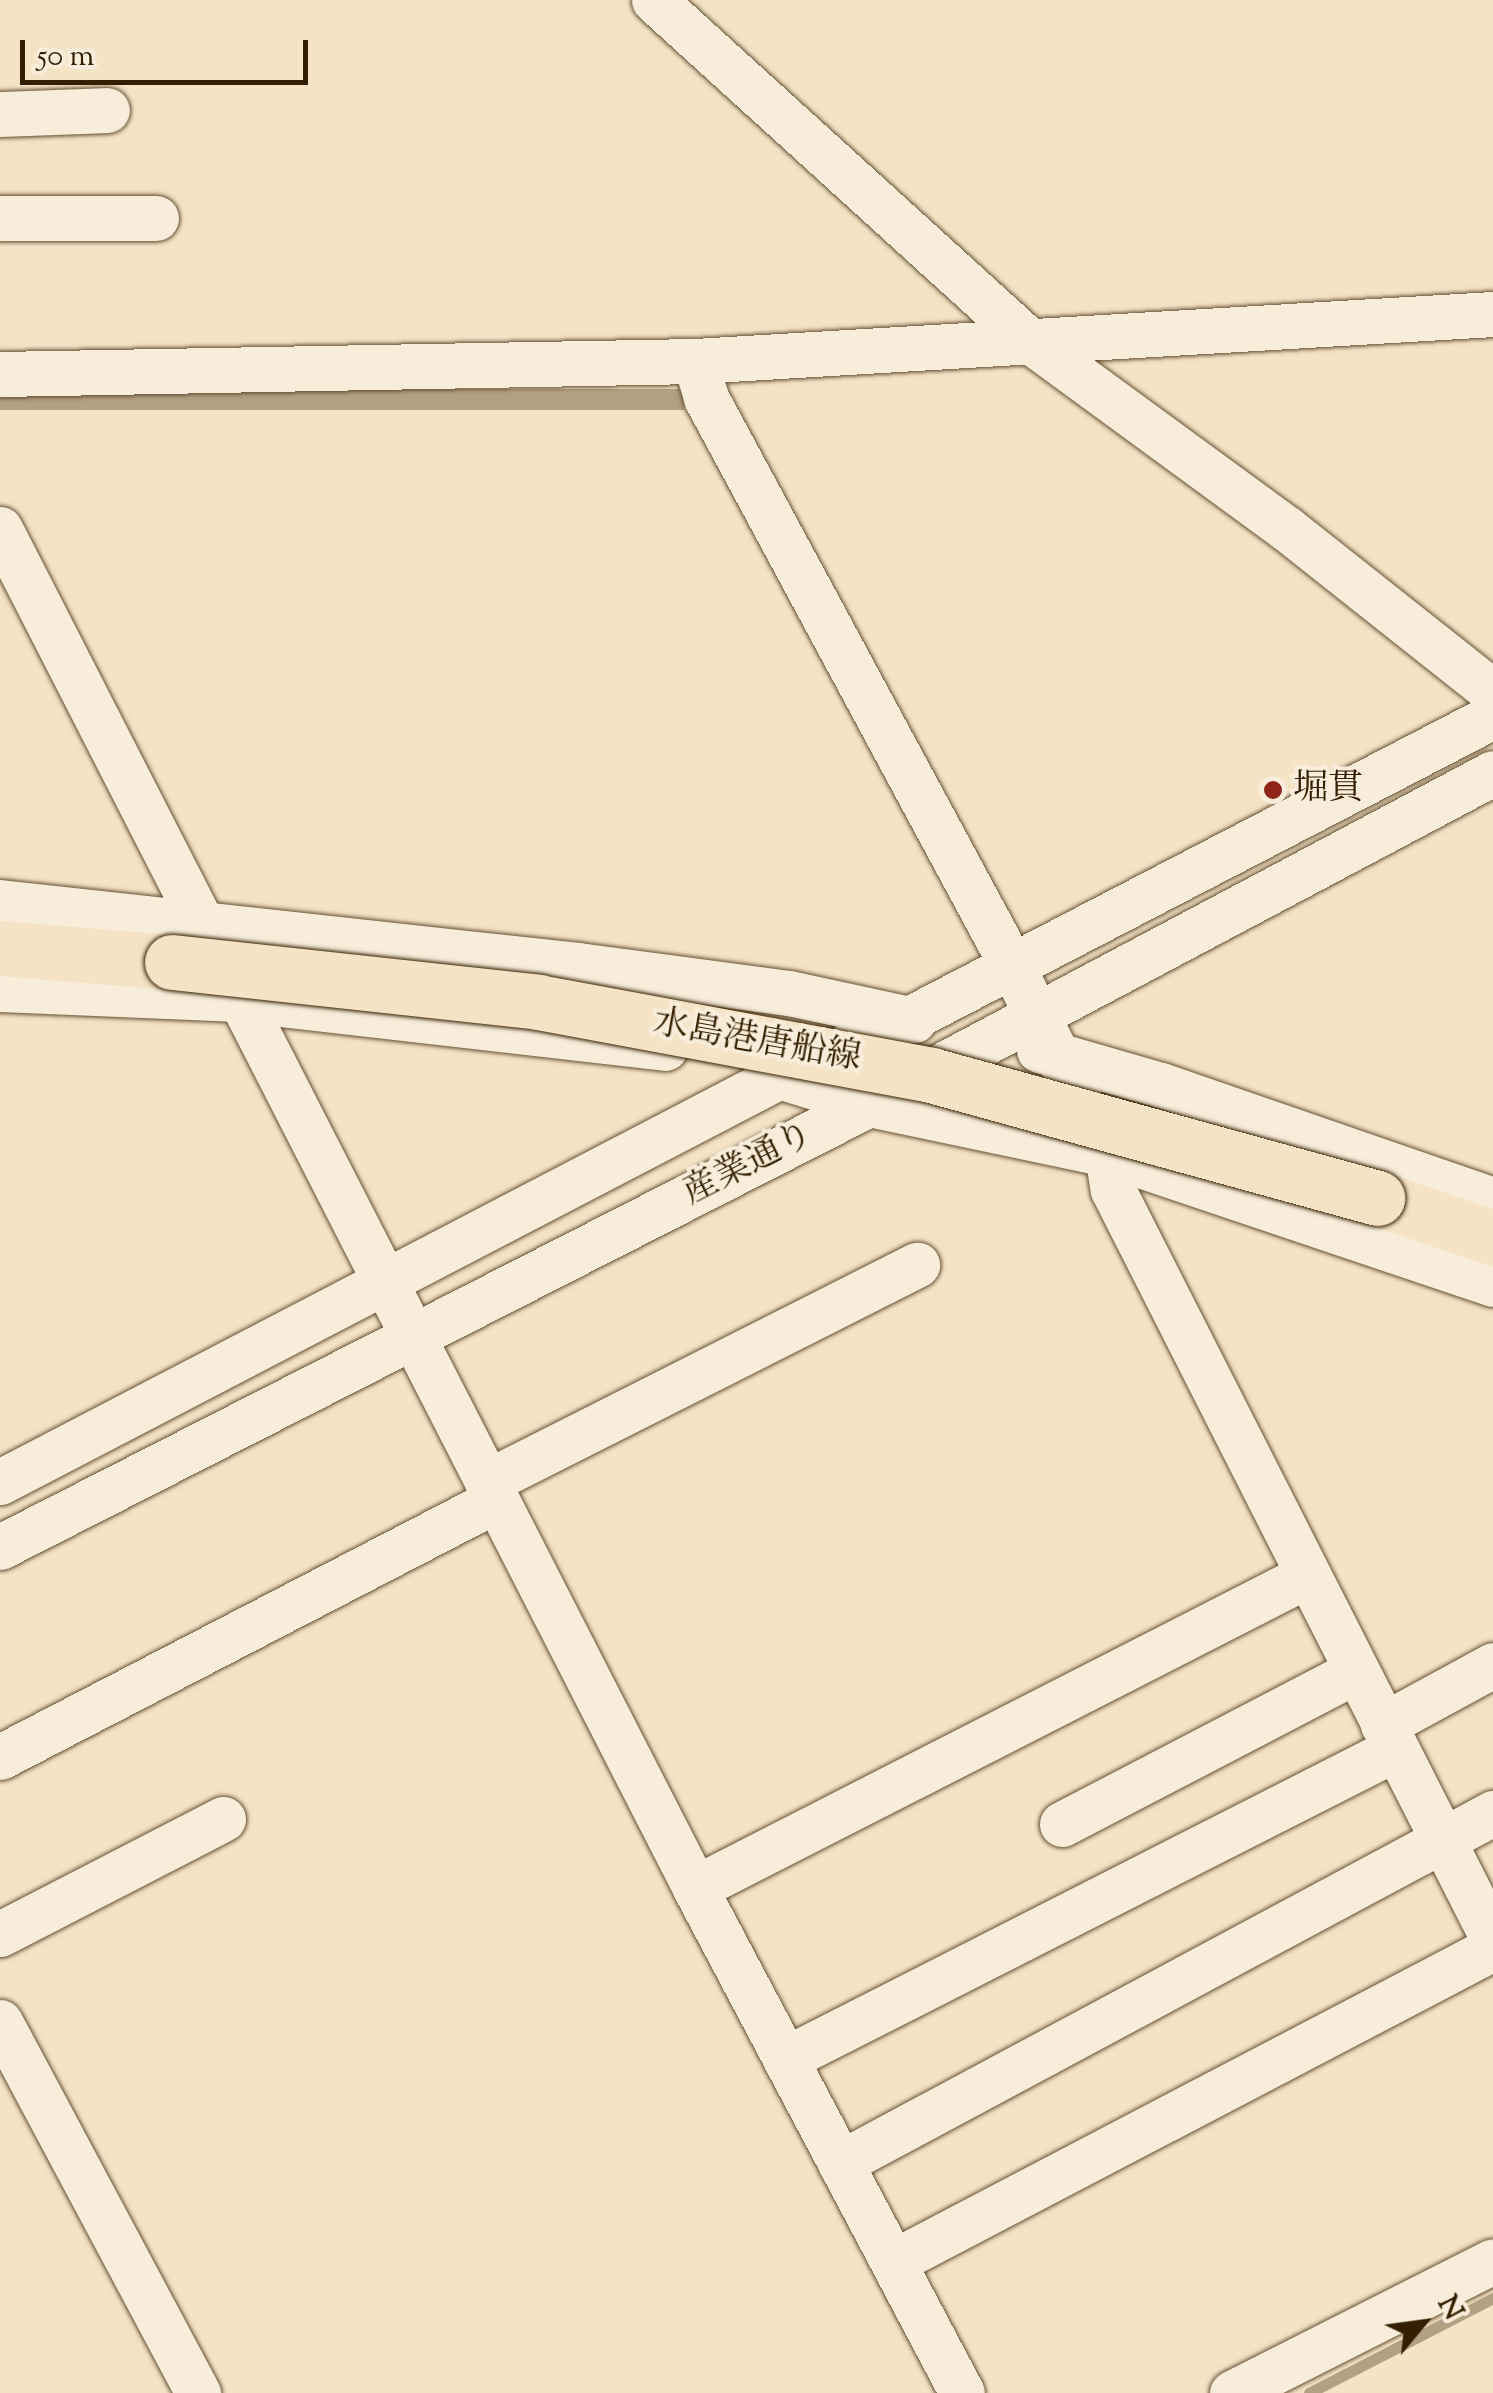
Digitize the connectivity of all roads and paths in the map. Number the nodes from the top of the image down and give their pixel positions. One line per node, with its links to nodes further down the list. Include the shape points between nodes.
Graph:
1 (654, 0): 7 (street)
2 (107, 110): 3 (street)
3 (0, 114)
4 (0, 218): 5 (street)
5 (156, 218)
6 (1493, 314): 7 (street)
7 (1026, 338): 8 (street); 11 (street, via 1286,528)
8 (695, 362): 9 (street); 17 (street, via 706,398)
9 (0, 374)
10 (0, 529): 15 (street)
11 (1493, 692)
12 (1493, 716): 17 (street, 産業通り)
13 (1493, 773): 20 (street, 産業通り)
14 (0, 902): 15 (street)
15 (185, 942): 16 (main road, 水島港唐船線); 19 (street); 21 (street, via 789,993); 28 (main road, 水島港唐船線, bridge, via 931,1074 1377,1198)
16 (0, 948)
17 (1011, 964): 20 (street); 21 (street, 産業通り)
18 (0, 988): 19 (street)
19 (236, 999): 24 (street, via 662,1048); 30 (street)
20 (1036, 1015): 22 (street, 産業通り); 23 (street)
21 (908, 1018): 22 (street); 24 (street, 産業通り)
22 (996, 1038): 23 (street); 25 (street, 産業通り)
23 (1056, 1054): 26 (street); 27 (street)
24 (780, 1076): 25 (street); 30 (street, 産業通り)
25 (869, 1104): 26 (street); 32 (street, 産業通り)
26 (1107, 1154): 31 (street); 36 (street, via 1113,1190)
27 (1493, 1200)
28 (1493, 1238)
29 (917, 1265): 34 (street)
30 (384, 1280): 32 (street); 33 (street, 産業通り)
31 (1493, 1284)
32 (411, 1334): 34 (street); 35 (street, 産業通り)
33 (0, 1482)
34 (492, 1491): 40 (street); 45 (street)
35 (0, 1546)
36 (1306, 1576): 38 (street); 45 (street)
37 (1493, 1665): 39 (street)
38 (1356, 1672): 39 (street); 43 (street)
39 (1389, 1737): 44 (street); 50 (street)
40 (0, 1758)
41 (1493, 1813): 44 (street)
42 (223, 1819): 46 (street)
43 (1062, 1824)
44 (1442, 1840): 47 (street); 51 (street)
45 (695, 1888): 50 (street)
46 (0, 1934)
47 (1493, 1939)
48 (1493, 1948): 53 (street)
49 (0, 2022): 54 (street)
50 (785, 2059): 51 (street)
51 (840, 2164): 53 (street)
52 (1493, 2261): 56 (street)
53 (893, 2262): 55 (street)
54 (198, 2393)
55 (962, 2393)
56 (1232, 2393)

